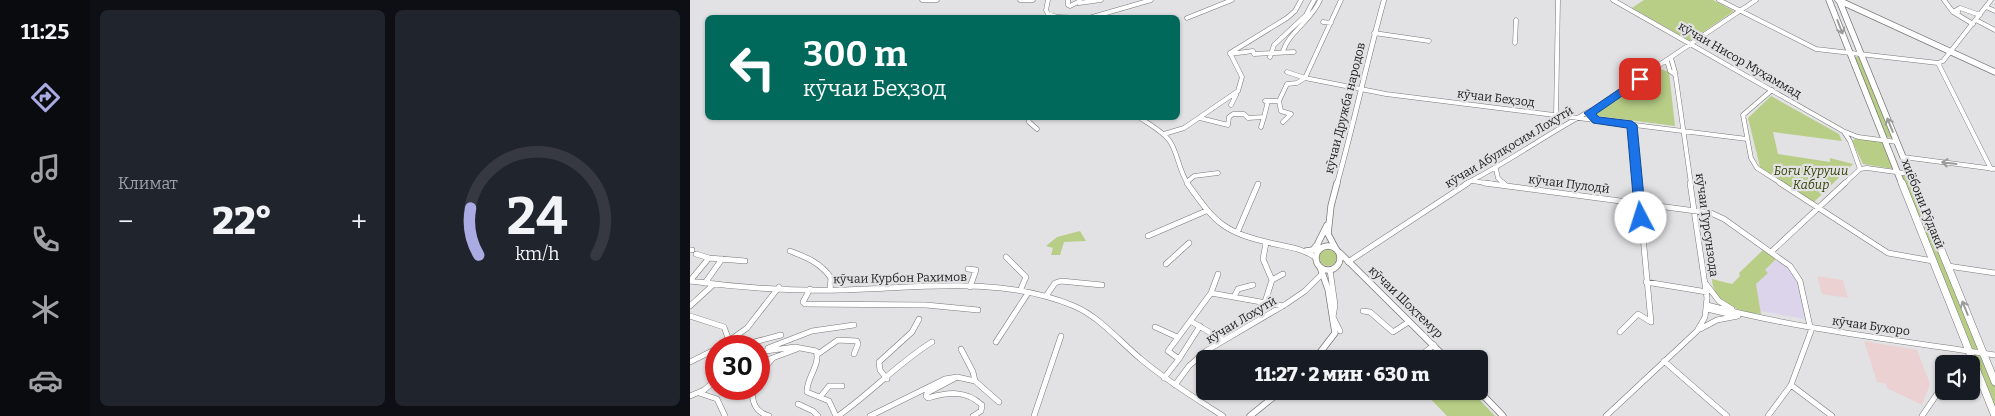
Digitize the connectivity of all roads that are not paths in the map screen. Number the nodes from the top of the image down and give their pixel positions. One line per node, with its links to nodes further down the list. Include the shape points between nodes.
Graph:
1 (922, 0): 2 (street)
2 (937, 0)
3 (1020, 0): 4 (street)
4 (1033, 0)
5 (1048, 0): 29 (street, via 1046,10)
6 (1068, 0): 24 (street, via 1070,6)
7 (1101, 0): 24 (street)
8 (1151, 0): 30 (street)
9 (1232, 0): 32 (street)
10 (1301, 0): 46 (street, via 1287,18)
11 (1314, 0): 48 (street, via 1308,13 1274,45)
12 (1320, 0): 43 (street, via 1309,20 1285,44)
13 (1340, 0): 37 (street)
14 (1384, 0): 39 (main road, кӯчаи Дружба народов)
15 (1558, 0): 64 (street)
16 (1613, 0): 42 (street, кӯчаи Нисор Муҳаммад)
17 (1719, 0): 26 (street)
18 (1756, 0): 26 (street, кӯчаи Абулқосим Лоҳутӣ)
19 (1829, 0): 47 (highway, хиёбони Рӯдакӣ, one-way to 47)
20 (1839, 0): 34 (highway); 49 (highway)
21 (1843, 0): 34 (highway)
22 (1944, 0): 36 (street, via 1953,12)
23 (1991, 0): 25 (street)
24 (1079, 2)
25 (1986, 7): 27 (street); 31 (street)
26 (1740, 11): 42 (street, кӯчаи Абулқосим Лоҳутӣ); 47 (street, via 1812,48)
27 (1995, 11)
28 (1962, 14): 31 (street, via 1955,11 1960,8)
29 (1051, 15)
30 (1099, 15)
31 (1980, 15): 36 (street)
32 (1187, 18)
33 (1516, 20): 41 (street)
34 (1887, 21): 44 (highway)
35 (1323, 22): 37 (street)
36 (1974, 22): 38 (street); 44 (street)
37 (1331, 23): 56 (street)
38 (1995, 29)
39 (1374, 33): 40 (street); 57 (main road, кӯчаи Дружба народов)
40 (1429, 41)
41 (1515, 42)
42 (1692, 44): 50 (street, кӯчаи Абулқосим Лоҳутӣ); 58 (street, кӯчаи Нисор Муҳаммад)
43 (1283, 51): 45 (street); 48 (street)
44 (1951, 51): 51 (street); 53 (highway)
45 (1294, 52)
46 (1230, 54): 48 (street, via 1254,51 1254,54); 60 (street, via 1242,77)
47 (1851, 54): 49 (street); 81 (highway, хиёбони Рӯдакӣ)
48 (1271, 55)
49 (1862, 55): 51 (street); 83 (highway, one-way to 49)
50 (1669, 60): 52 (street, кӯчаи Абулқосим Лоҳутӣ); 55 (street, кӯчаи Турсунзода)
51 (1938, 64): 87 (street)
52 (1658, 67): 55 (street); 63 (street, кӯчаи Абулқосим Лоҳутӣ)
53 (1995, 71)
54 (1287, 72): 56 (street, кӯчаи Беҳзод)
55 (1672, 72): 77 (street, кӯчаи Турсунзода)
56 (1305, 78): 57 (street, кӯчаи Беҳзод); 61 (street, via 1286,85)
57 (1362, 90): 64 (street, кӯчаи Беҳзод); 99 (main road, кӯчаи Дружба народов)
58 (1772, 90): 76 (street, кӯчаи Нисор Муҳаммад); 80 (street, via 1744,114)
59 (1241, 91): 60 (street)
60 (1235, 95): 62 (street); 67 (street)
61 (1280, 101): 65 (street, via 1267,101); 71 (street, via 1281,111 1290,114)
62 (1231, 105)
63 (1589, 111): 66 (street, кӯчаи Абулқосим Лоҳутӣ); 70 (street)
64 (1556, 116): 66 (street, кӯчаи Беҳзод); 72 (street)
65 (1264, 117): 67 (street, via 1247,118 1244,114 1233,114 1228,125 1216,119); 74 (street)
66 (1576, 117): 70 (street, кӯчаи Беҳзод); 72 (street, кӯчаи Абулқосим Лоҳутӣ)
67 (1200, 118): 78 (street, via 1184,128)
68 (1028, 120): 75 (street)
69 (1143, 120): 78 (street)
70 (1596, 120): 73 (street, кӯчаи Беҳзод)
71 (1283, 122)
72 (1563, 125): 86 (street, кӯчаи Абулқосим Лоҳутӣ)
73 (1632, 125): 77 (street, кӯчаи Беҳзод); 95 (street)
74 (1262, 127)
75 (1037, 129)
76 (1843, 131): 79 (street, кӯчаи Нисор Муҳаммад); 82 (street)
77 (1682, 132): 80 (street, кӯчаи Беҳзод); 98 (street, кӯчаи Турсунзода)
78 (1164, 134): 92 (street, via 1173,146 1178,168)
79 (1858, 137): 81 (street, кӯчаи Нисор Муҳаммад); 82 (street)
80 (1748, 139): 96 (street, via 1752,161 1758,169)
81 (1885, 140): 83 (street, кӯчаи Нисор Муҳаммад); 88 (highway, хиёбони Рӯдакӣ)
82 (1850, 141): 85 (street)
83 (1897, 142): 84 (highway)
84 (1903, 157): 87 (street, one-way to 84); 90 (highway)
85 (1859, 166): 88 (street); 96 (street)
86 (1496, 169): 91 (street, кӯчаи Абулқосим Лоҳутӣ); 94 (street, via 1498,178)
87 (1993, 169)
88 (1898, 172): 90 (street); 115 (highway, хиёбони Рӯдакӣ)
89 (1218, 173): 92 (street, via 1194,176)
90 (1910, 174): 119 (highway)
91 (1472, 181): 94 (street, кӯчаи Пулодӣ); 116 (street, кӯчаи Абулқосим Лоҳутӣ)
92 (1187, 182): 97 (street)
93 (1258, 184): 100 (street)
94 (1505, 185): 95 (street, кӯчаи Пулодӣ)
95 (1639, 202): 98 (street, кӯчаи Пулодӣ); 129 (street)
96 (1819, 209): 109 (street); 115 (street, via 1888,253)
97 (1206, 210): 100 (street); 101 (street, via 1172,228)
98 (1694, 210): 109 (street, кӯчаи Пулодӣ, via 1719,216); 130 (street, кӯчаи Турсунзода)
99 (1328, 222): 104 (main road, кӯчаи Дружба народов); 108 (main road, via 1328,234)
100 (1237, 233): 103 (street)
101 (1148, 236)
102 (1188, 243): 117 (street)
103 (1266, 243): 105 (street); 127 (street, via 1263,259)
104 (1318, 243): 105 (main road, via 1312,250); 110 (main road, кӯчаи Дружба народов)
105 (1306, 250): 110 (street)
106 (692, 251): 112 (street)
107 (790, 251): 138 (street, via 819,264 831,278)
108 (1338, 251): 110 (main road, via 1325,247); 116 (main road, кӯчаи Шоҳтемур); 118 (main road, via 1341,259)
109 (1771, 252): 159 (street, кӯчаи Пулодӣ, via 1798,276)
110 (1316, 254): 120 (main road)
111 (1006, 257): 139 (street, via 1026,277)
112 (709, 258): 113 (street); 128 (street)
113 (722, 259): 114 (street); 131 (street)
114 (745, 261)
115 (1933, 261): 181 (highway, хиёбони Рӯдакӣ)
116 (1348, 262): 118 (main road); 173 (main road, кӯчаи Шоҳтемур)
117 (1166, 264)
118 (1338, 265): 122 (main road)
119 (1948, 266): 123 (street); 182 (highway, one-way to 119)
120 (1320, 267): 122 (main road); 126 (main road)
121 (968, 269): 136 (street, via 976,270)
122 (1331, 269): 126 (main road); 161 (street, via 1333,317)
123 (1995, 272)
124 (1218, 274): 142 (street)
125 (1283, 274): 127 (street)
126 (1323, 279): 148 (street, кӯчаи Лоҳутӣ); 178 (main road, via 1335,332)
127 (1272, 280): 146 (street)
128 (690, 281): 131 (street, кӯчаи Курбон Рахимов)
129 (1646, 282): 140 (street); 163 (street, via 1651,322 1638,314)
130 (1705, 282): 140 (street, кӯчаи Турсунзода); 152 (street, via 1719,300)
131 (705, 283): 132 (street, кӯчаи Курбон Рахимов)
132 (714, 284): 135 (street, кӯчаи Курбон Рахимов); 145 (street)
133 (1102, 285): 143 (street, via 1061,281)
134 (1252, 285): 144 (street, via 1238,289)
135 (778, 287): 137 (street, кӯчаи Курбон Рахимов); 165 (street)
136 (970, 287): 138 (street, кӯчаи Курбон Рахимов); 139 (street, кӯчаи Курбон Рахимов)
137 (810, 289): 138 (street, кӯчаи Курбон Рахимов); 150 (street, via 805,304 926,305)
138 (830, 290)
139 (1020, 291): 141 (street, кӯчаи Курбон Рахимов)
140 (1706, 292): 149 (street, кӯчаи Турсунзода)
141 (1028, 293): 143 (street, кӯчаи Курбон Рахимов); 172 (street)
142 (1211, 293): 144 (street); 155 (street)
143 (1046, 296): 194 (street, кӯчаи Курбон Рахимов, via 1075,307 1102,325)
144 (1234, 297): 146 (street)
145 (693, 302): 147 (street)
146 (1265, 302): 148 (street)
147 (690, 306)
148 (1283, 306): 170 (street, кӯчаи Лоҳутӣ)
149 (1708, 307): 152 (street, кӯчаи Бухоро); 162 (street, via 1704,322)
150 (978, 310)
151 (1363, 311): 156 (street, via 1370,312 1393,332)
152 (1738, 314): 159 (street, кӯчаи Бухоро); 162 (street, via 1717,320)
153 (690, 316): 164 (street, via 724,327)
154 (919, 319): 195 (street, via 912,332 879,362 880,370)
155 (1192, 322): 158 (street); 168 (street)
156 (1406, 323)
157 (854, 326): 174 (street, via 812,331)
158 (1200, 326): 170 (street); 189 (street)
159 (1812, 327): 181 (street, кӯчаи Бухоро); 199 (street)
160 (1155, 328): 168 (street)
161 (1340, 331)
162 (1697, 331): 192 (street)
163 (1620, 332)
164 (728, 335)
165 (740, 335)
166 (781, 335): 169 (street)
167 (1060, 336): 217 (street)
168 (1177, 337): 189 (street, via 1168,352)
169 (770, 338)
170 (1223, 340): 198 (street, кӯчаи Лоҳутӣ, via 1184,371)
171 (932, 342): 195 (street)
172 (996, 342)
173 (1434, 345): 179 (street); 180 (main road, кӯчаи Шоҳтемур)
174 (770, 348)
175 (801, 348): 177 (street); 184 (street, via 814,349); 187 (street)
176 (961, 349): 196 (street)
177 (770, 350)
178 (1322, 350)
179 (1428, 350)
180 (1439, 350)
181 (1968, 351): 182 (street, кӯчаи Бухоро); 226 (highway, хиёбони Рӯдакӣ)
182 (1983, 353): 186 (street, кӯчаи Бухоро); 197 (highway)
183 (705, 354): 190 (street)
184 (818, 354): 185 (street, via 838,340 857,341); 204 (street, via 806,389 808,393)
185 (854, 354)
186 (1995, 355)
187 (774, 357): 188 (street); 191 (street)
188 (770, 359)
189 (1179, 359): 194 (street)
190 (690, 362)
191 (770, 362)
192 (1664, 362): 221 (street); 222 (street)
193 (957, 377): 196 (street); 215 (street, via 945,379); 216 (street, via 926,396 950,392 967,394 982,405 981,411)
194 (1164, 378): 198 (street, кӯчаи Курбон Рахимов)
195 (887, 379): 214 (street)
196 (975, 381): 209 (street)
197 (1995, 382)
198 (1175, 385): 218 (street, кӯчаи Курбон Рахимов)
199 (1791, 385): 223 (street); 224 (street)
200 (842, 386): 204 (street, via 829,386)
201 (705, 388): 202 (street)
202 (699, 393): 203 (street); 211 (street, via 713,395 720,400)
203 (690, 396)
204 (821, 396): 214 (street, via 832,404)
205 (1935, 397): 225 (street)
206 (754, 400): 212 (street, via 759,413)
207 (1270, 400): 219 (main road)
208 (1488, 400): 220 (main road)
209 (998, 402)
210 (798, 404): 213 (street, via 813,410)
211 (725, 416)
212 (769, 416)
213 (818, 416)
214 (837, 416)
215 (870, 416)
216 (973, 416)
217 (1034, 416)
218 (1223, 416)
219 (1250, 416)
220 (1503, 416)
221 (1606, 416)
222 (1727, 416)
223 (1768, 416)
224 (1832, 416)
225 (1922, 416)
226 (1995, 416)

